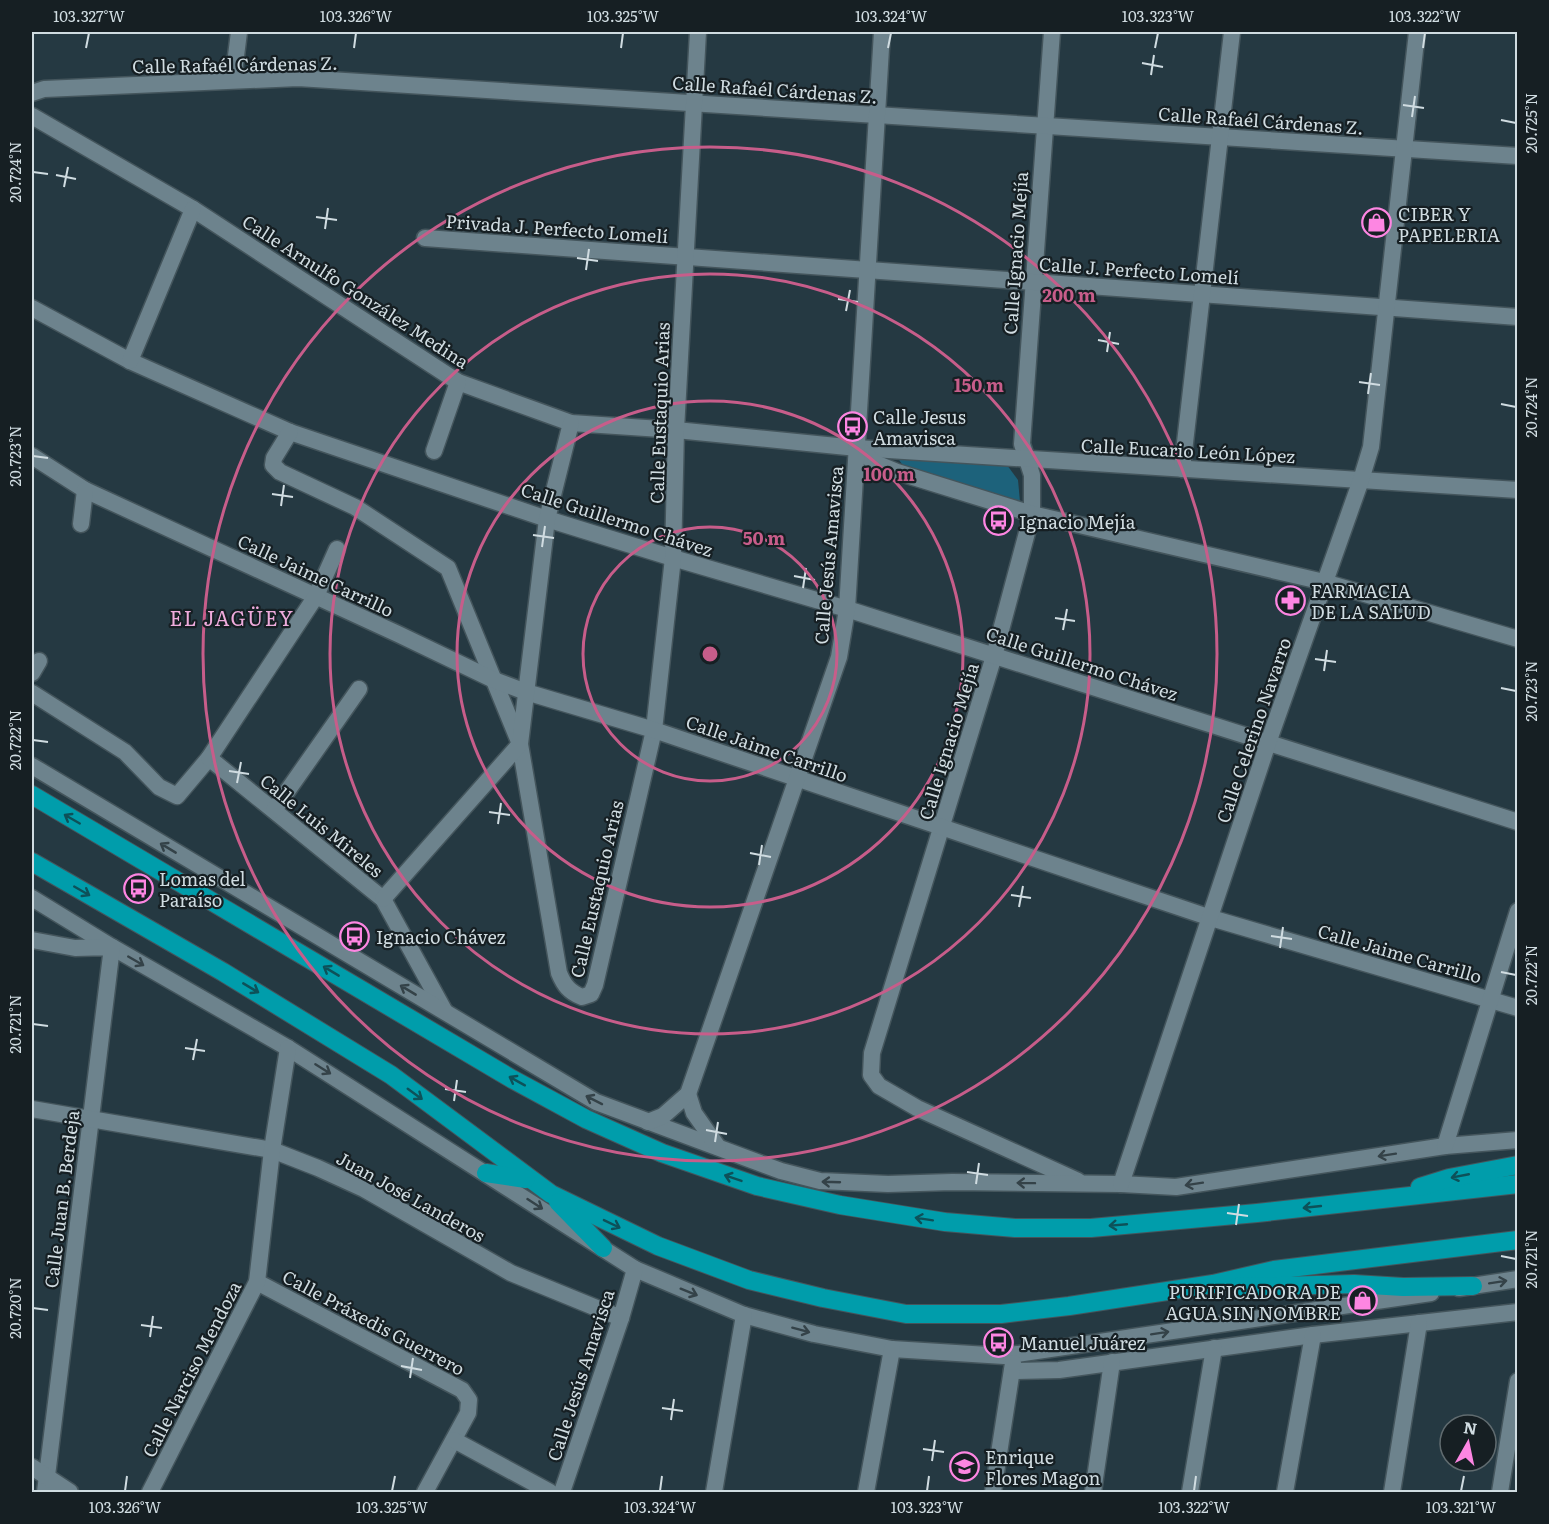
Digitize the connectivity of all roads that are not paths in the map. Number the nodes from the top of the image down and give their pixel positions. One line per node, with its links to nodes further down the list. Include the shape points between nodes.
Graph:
1 (239, 32): 7 (street)
2 (698, 32): 9 (street, Calle Eustaquio Arias)
3 (882, 32): 10 (street, Calle Jesús Amavisca)
4 (1052, 32): 12 (street, Calle Ignacio Mejía)
5 (1232, 32): 13 (street)
6 (1417, 32): 14 (street, Calle Celerino Navarro)
7 (233, 80): 8 (street, Calle Rafaél Cárdenas Z., via 44,89); 9 (street, Calle Rafaél Cárdenas Z., via 298,78)
8 (32, 93)
9 (694, 104): 10 (street, Calle Rafaél Cárdenas Z.); 18 (street, Calle Eustaquio Arias)
10 (877, 115): 12 (street, Calle Rafaél Cárdenas Z.); 19 (street, Calle Jesús Amavisca)
11 (32, 116): 16 (street, Calle Arnulfo González Medina)
12 (1044, 126): 13 (street, Calle Rafaél Cárdenas Z.); 20 (street, Calle Ignacio Mejía)
13 (1220, 137): 14 (street, Calle Rafaél Cárdenas Z.); 21 (street)
14 (1404, 148): 15 (street, Calle Rafaél Cárdenas Z.); 22 (street, Calle Celerino Navarro)
15 (1518, 156)
16 (193, 209): 25 (street); 26 (street, Calle Arnulfo González Medina)
17 (425, 238): 18 (street, Privada J. Perfecto Lomelí)
18 (686, 256): 19 (street, Calle J. Perfecto Lomelí); 28 (street, Calle Eustaquio Arias)
19 (867, 270): 20 (street, Calle J. Perfecto Lomelí); 30 (street, Calle Jesús Amavisca)
20 (1032, 282): 21 (street, Calle J. Perfecto Lomelí); 33 (street, Calle Ignacio Mejía, via 1022,444)
21 (1202, 294): 22 (street, Calle J. Perfecto Lomelí); 34 (street)
22 (1386, 308): 24 (street, Calle J. Perfecto Lomelí); 35 (street, Calle Celerino Navarro, via 1371,447)
23 (33, 312): 25 (street, Calle Guillermo Chávez)
24 (1518, 317)
25 (129, 361): 29 (street, Calle Guillermo Chávez)
26 (459, 382): 27 (street, Calle Arnulfo González Medina); 31 (street)
27 (571, 423): 28 (street, Calle Arnulfo González Medina); 39 (street)
28 (676, 430): 30 (street, Calle Arnulfo González Medina); 42 (street, Calle Eustaquio Arias)
29 (290, 432): 39 (street, Calle Guillermo Chávez); 48 (street, via 274,458 273,465 280,472 355,507 448,568)
30 (856, 448): 33 (street, Calle Eucario León López); 38 (street, Calle Arnulfo González Medina, via 875,463 897,472); 45 (street, Calle Jesús Amavisca)
31 (434, 451)
32 (32, 456): 36 (street, Calle Jaime Carrillo)
33 (1029, 461): 34 (street, Calle Eucario León López); 38 (street, Calle Ignacio Mejía)
34 (1182, 469): 35 (street, Calle Eucario León López)
35 (1361, 480): 37 (street, Calle Eucario León López); 43 (street, Calle Celerino Navarro)
36 (85, 490): 40 (street); 44 (street, Calle Jaime Carrillo)
37 (1518, 490)
38 (1032, 514): 43 (street, Calle Arnulfo González Medina); 47 (street, Calle Ignacio Mejía)
39 (548, 519): 42 (street, Calle Guillermo Chávez); 50 (street)
40 (81, 524)
41 (337, 549): 44 (street)
42 (673, 558): 45 (street, Calle Guillermo Chávez); 52 (street, Calle Eustaquio Arias)
43 (1324, 582): 46 (street, Calle Arnulfo González Medina); 53 (street, Calle Celerino Navarro)
44 (316, 596): 48 (street, Calle Jaime Carrillo); 55 (street)
45 (847, 609): 47 (street, Calle Guillermo Chávez); 57 (street, Calle Jesús Amavisca, via 839,657)
46 (1518, 639)
47 (994, 656): 53 (street, Calle Guillermo Chávez); 61 (street, Calle Ignacio Mejía)
48 (494, 680): 50 (street, Calle Jaime Carrillo); 54 (street)
49 (359, 689): 59 (street)
50 (526, 692): 52 (street, Calle Jaime Carrillo); 54 (street)
51 (32, 693): 55 (street, via 125,752 159,787 177,796)
52 (654, 730): 54 (street, Calle Eustaquio Arias, via 596,985 591,994 582,997 564,986 559,973); 57 (street, Calle Jaime Carrillo)
53 (1268, 742): 60 (street, Calle Guillermo Chávez); 66 (street, Calle Celerino Navarro)
54 (520, 744): 64 (street)
55 (209, 758): 59 (street, Calle Luis Mireles)
56 (32, 766): 71 (street, one-way to 56)
57 (796, 779): 61 (street, Calle Jaime Carrillo); 73 (street, Calle Jesús Amavisca)
58 (32, 795): 88 (highway, one-way to 58, via 1091,1228 1015,1228 945,1222 840,1205 757,1186 662,1153 586,1119)
59 (274, 810): 64 (street, Calle Luis Mireles)
60 (1518, 822)
61 (941, 828): 66 (street, Calle Jaime Carrillo); 84 (street, Calle Ignacio Mejía, via 872,1053 871,1075 879,1086 917,1108)
62 (32, 862): 83 (highway, one-way to 83, via 391,1075)
63 (32, 898): 68 (street)
64 (383, 899): 71 (street)
65 (1518, 911): 69 (street)
66 (1211, 918): 69 (street, Calle Jaime Carrillo); 85 (street, Calle Celerino Navarro)
67 (32, 940): 68 (street, via 75,948)
68 (112, 947): 72 (street, one-way to 72); 75 (street, Calle Juan B. Berdeja)
69 (1489, 1000): 70 (street, Calle Jaime Carrillo); 78 (street)
70 (1518, 1008)
71 (445, 1012): 76 (street, one-way to 71, via 596,1102)
72 (288, 1048): 80 (street, Calle Narciso Mendoza); 82 (street, one-way to 82)
73 (687, 1094): 76 (street, via 663,1116); 79 (street, via 694,1113)
74 (32, 1108): 75 (street, Juan José Landeros)
75 (91, 1119): 80 (street, Juan José Landeros); 108 (street, Calle Juan B. Berdeja)
76 (648, 1122): 79 (street)
77 (1518, 1140): 78 (street)
78 (1445, 1146): 85 (street, one-way to 85, via 1176,1187)
79 (718, 1147): 84 (street, one-way to 79, via 820,1181)
80 (272, 1150): 93 (street, Calle Narciso Mendoza); 98 (street, Juan José Landeros, via 364,1189 511,1273)
81 (1518, 1165): 88 (highway, one-way to 88, via 1449,1178)
82 (486, 1173): 83 (highway); 90 (street, one-way to 90)
83 (530, 1180): 87 (highway)
84 (1084, 1184): 85 (street)
85 (1121, 1184)
86 (1518, 1184): 88 (highway)
87 (551, 1194): 90 (highway); 94 (highway, one-way to 94, via 658,1245 749,1280 906,1314 1001,1314)
88 (1370, 1201)
89 (1518, 1240): 94 (highway, via 1274,1270)
90 (603, 1248): 91 (street)
91 (635, 1269): 97 (street, one-way to 97); 98 (street, Calle Jesús Amavisca)
92 (1518, 1280): 95 (street, one-way to 92)
93 (256, 1282): 106 (street, Calle Práxedis Guerrero, via 462,1390 469,1400 468,1413); 110 (street, Calle Narciso Mendoza)
94 (1214, 1284): 95 (highway)
95 (1473, 1286): 104 (street, one-way to 95)
96 (1518, 1312): 99 (street)
97 (744, 1315): 102 (street, one-way to 102); 114 (street)
98 (621, 1318): 113 (street, Calle Jesús Amavisca)
99 (1419, 1323): 100 (street); 120 (street)
100 (1313, 1335): 101 (street); 119 (street)
101 (1214, 1348): 103 (street); 118 (street)
102 (892, 1349): 104 (street); 115 (street)
103 (1112, 1362): 104 (street, via 1059,1370); 117 (street)
104 (1013, 1363): 116 (street)
105 (1518, 1381): 121 (street)
106 (454, 1440): 111 (street); 112 (street)
107 (32, 1467): 108 (street)
108 (46, 1485): 109 (street)
109 (70, 1492)
110 (150, 1492)
111 (425, 1492)
112 (550, 1492)
113 (562, 1492)
114 (714, 1492)
115 (866, 1492)
116 (993, 1492)
117 (1093, 1492)
118 (1190, 1492)
119 (1285, 1492)
120 (1392, 1492)
121 (1500, 1492)

